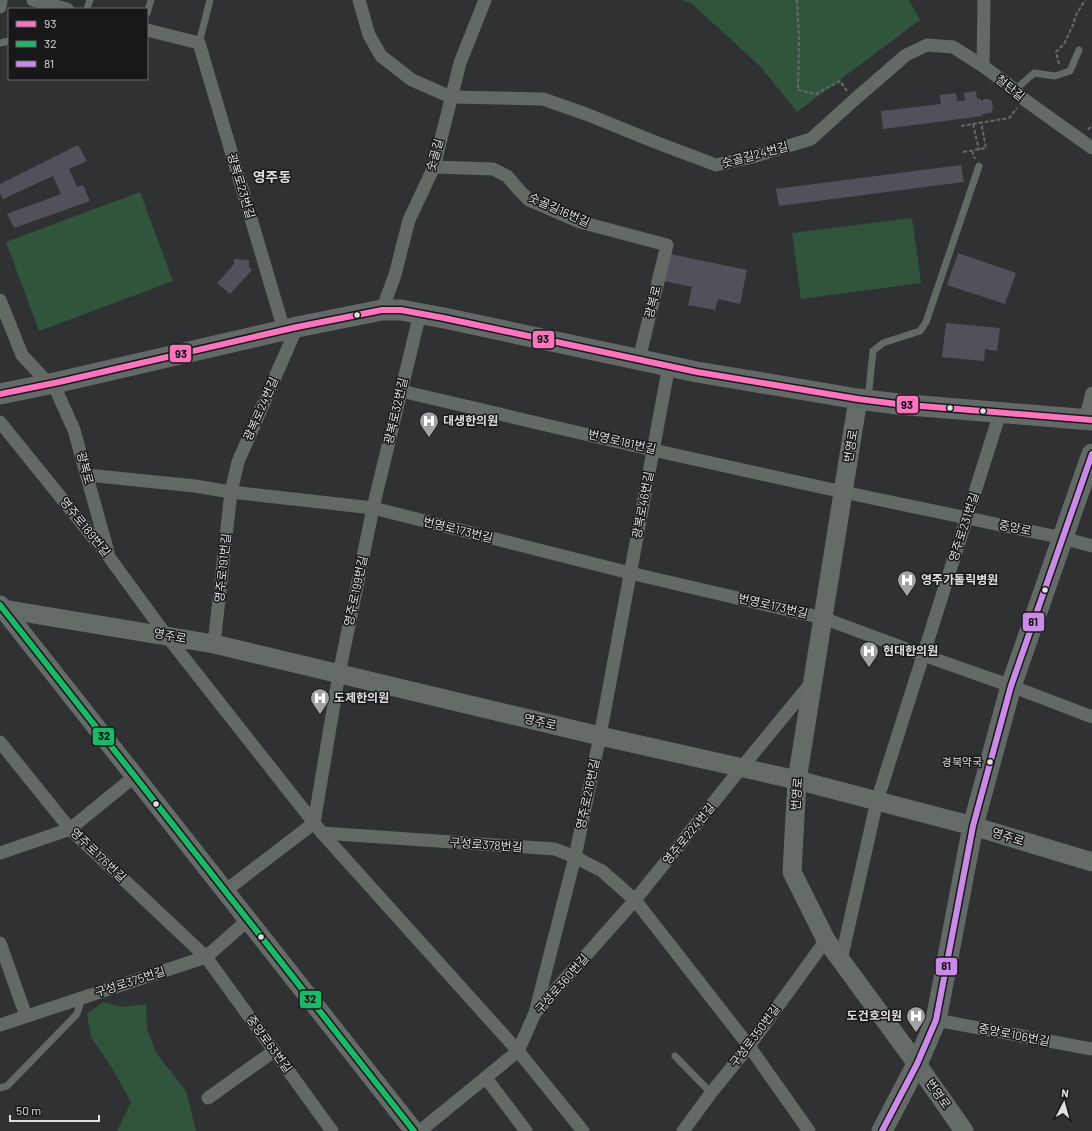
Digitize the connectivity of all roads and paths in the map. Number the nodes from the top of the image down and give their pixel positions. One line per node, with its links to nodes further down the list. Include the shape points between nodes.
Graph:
1 (1, 0): 9 (street)
2 (33, 0): 10 (street)
3 (210, 0): 12 (lane)
4 (359, 0): 17 (street, via 369,35 381,56 412,80)
5 (485, 0): 17 (street, 숫골길, via 460,63)
6 (798, 0): 18 (path, via 798,90 816,94 840,81)
7 (984, 0): 14 (street)
8 (1085, 0): 15 (path, via 1076,14 1064,44 1056,52 1060,68)
9 (0, 7)
10 (63, 8)
11 (148, 30): 12 (street)
12 (199, 43): 32 (street, 광복로23번길)
13 (1079, 50): 15 (lane, via 1070,71)
14 (983, 66): 16 (street, 철탄길); 18 (street, 숫골길24번길, via 953,47 927,45 906,55)
15 (1052, 76): 16 (lane, via 1034,73)
16 (1015, 90): 19 (street, 철탄길)
17 (451, 97): 18 (street, 숫골길24번길, via 543,99 716,165 811,139); 27 (street, 숫골길)
18 (854, 100)
19 (1025, 100): 20 (path, via 1009,118); 23 (street, 철탄길)
20 (981, 122): 21 (path); 24 (path, via 986,148)
21 (973, 124): 22 (path); 24 (path)
22 (961, 126)
23 (1092, 148)
24 (979, 150): 25 (path)
25 (963, 152)
26 (979, 166): 39 (lane, via 926,322 920,331 883,343 873,351)
27 (434, 167): 28 (street, 숫골길16번길, via 493,169 507,176 529,200 580,222); 30 (street, 숫골길, via 409,220 395,275)
28 (667, 245): 33 (street, 광복로)
29 (0, 300): 35 (street, 광복로, via 22,356)
30 (382, 310): 31 (main road); 32 (main road)
31 (420, 313): 33 (main road); 36 (street, 광복로32번길)
32 (291, 329): 35 (main road); 46 (street, 광복로24번길, via 238,462)
33 (639, 359): 34 (main road)
34 (669, 366): 39 (main road); 43 (street, 광복로46번길)
35 (51, 383): 38 (main road); 45 (street, 광복로, via 74,430)
36 (401, 391): 43 (street, 번영로181번길); 48 (street, 광복로32번길)
37 (1092, 393): 41 (street)
38 (0, 394)
39 (863, 400): 40 (main road); 47 (street, 번영로)
40 (1000, 413): 41 (main road); 49 (street, 영주로231번길)
41 (1089, 420)
42 (0, 422): 52 (street, 영주로189번길)
43 (653, 450): 47 (street, 번영로181번길); 53 (street, 광복로46번길)
44 (1092, 454): 50 (main road)
45 (87, 475): 46 (street, 번영로173번길); 52 (street, 광복로)
46 (231, 492): 48 (street, 번영로173번길); 57 (street, 영주로191번길)
47 (844, 492): 49 (street); 55 (street, 번영로)
48 (373, 508): 53 (street, 번영로173번길); 59 (street, 영주로199번길)
49 (967, 517): 50 (street, 중앙로); 58 (street, 영주로231번길)
50 (1063, 538): 51 (street, 중앙로); 61 (main road)
51 (1092, 546)
52 (109, 557): 56 (street, 영주로189번길)
53 (630, 573): 55 (street, 번영로173번길); 63 (street, 영주로216번길)
54 (1, 608): 56 (street, 영주로); 66 (street)
55 (823, 618): 58 (street); 60 (street, 번영로)
56 (166, 635): 57 (street, 영주로); 70 (street, 영주로189번길)
57 (214, 644): 59 (street, 영주로)
58 (923, 655): 61 (street); 68 (street, 영주로231번길)
59 (339, 674): 63 (street, 영주로); 70 (street)
60 (813, 682): 65 (street); 67 (street, 번영로)
61 (1011, 686): 62 (street); 69 (main road)
62 (1092, 717)
63 (600, 736): 65 (street, 영주로); 73 (street, 영주로216번길)
64 (0, 742): 71 (street, 영주로176번길)
65 (742, 767): 67 (street, 영주로); 76 (street, 영주로224번길)
66 (135, 776): 71 (street); 75 (street)
67 (797, 780): 68 (street, 영주로); 78 (street, 번영로, via 792,872)
68 (877, 801): 69 (street, 영주로); 81 (street)
69 (973, 826): 74 (street, 영주로); 85 (main road)
70 (318, 828): 73 (street, 구성로378번길, via 555,849); 75 (street); 90 (street, 영주로189번길)
71 (70, 829): 72 (street); 80 (street, 영주로176번길)
72 (0, 853)
73 (575, 857): 76 (street, 구성로378번길, via 602,872); 83 (street, 영주로216번길)
74 (1092, 862)
75 (226, 891): 77 (street)
76 (635, 900): 83 (street, 구성로360번길); 87 (street, 구성로378번길)
77 (248, 920): 80 (street, 구성로375번길); 98 (street)
78 (826, 940): 81 (street, 번영로); 87 (street, 구성로350번길)
79 (0, 943): 84 (street)
80 (206, 957): 82 (street, 구성로375번길); 89 (street, 중앙로63번길)
81 (841, 960): 92 (street, 번영로)
82 (82, 998): 84 (street, 구성로375번길); 94 (lane, via 77,1014 6,1086)
83 (535, 1014): 90 (street, 구성로360번길)
84 (26, 1016): 86 (street, 구성로375번길)
85 (936, 1020): 88 (street, 중앙로106번길); 92 (main road)
86 (0, 1025)
87 (749, 1046): 95 (street, 구성로350번길); 103 (street, 구성로378번길)
88 (1092, 1049)
89 (274, 1051): 96 (street); 97 (street, 중앙로63번길)
90 (518, 1051): 93 (street, 구성로360번길); 101 (street, 영주로189번길)
91 (674, 1056): 95 (lane)
92 (917, 1064): 104 (main road); 105 (street, 번영로)
93 (486, 1078): 99 (street, 구성로360번길); 100 (street)
94 (0, 1088)
95 (711, 1093): 102 (street, 구성로350번길)
96 (208, 1098)
97 (332, 1131)
98 (414, 1131)
99 (420, 1131)
100 (526, 1131)
101 (583, 1131)
102 (683, 1131)
103 (809, 1131)
104 (882, 1131)
105 (964, 1131)

